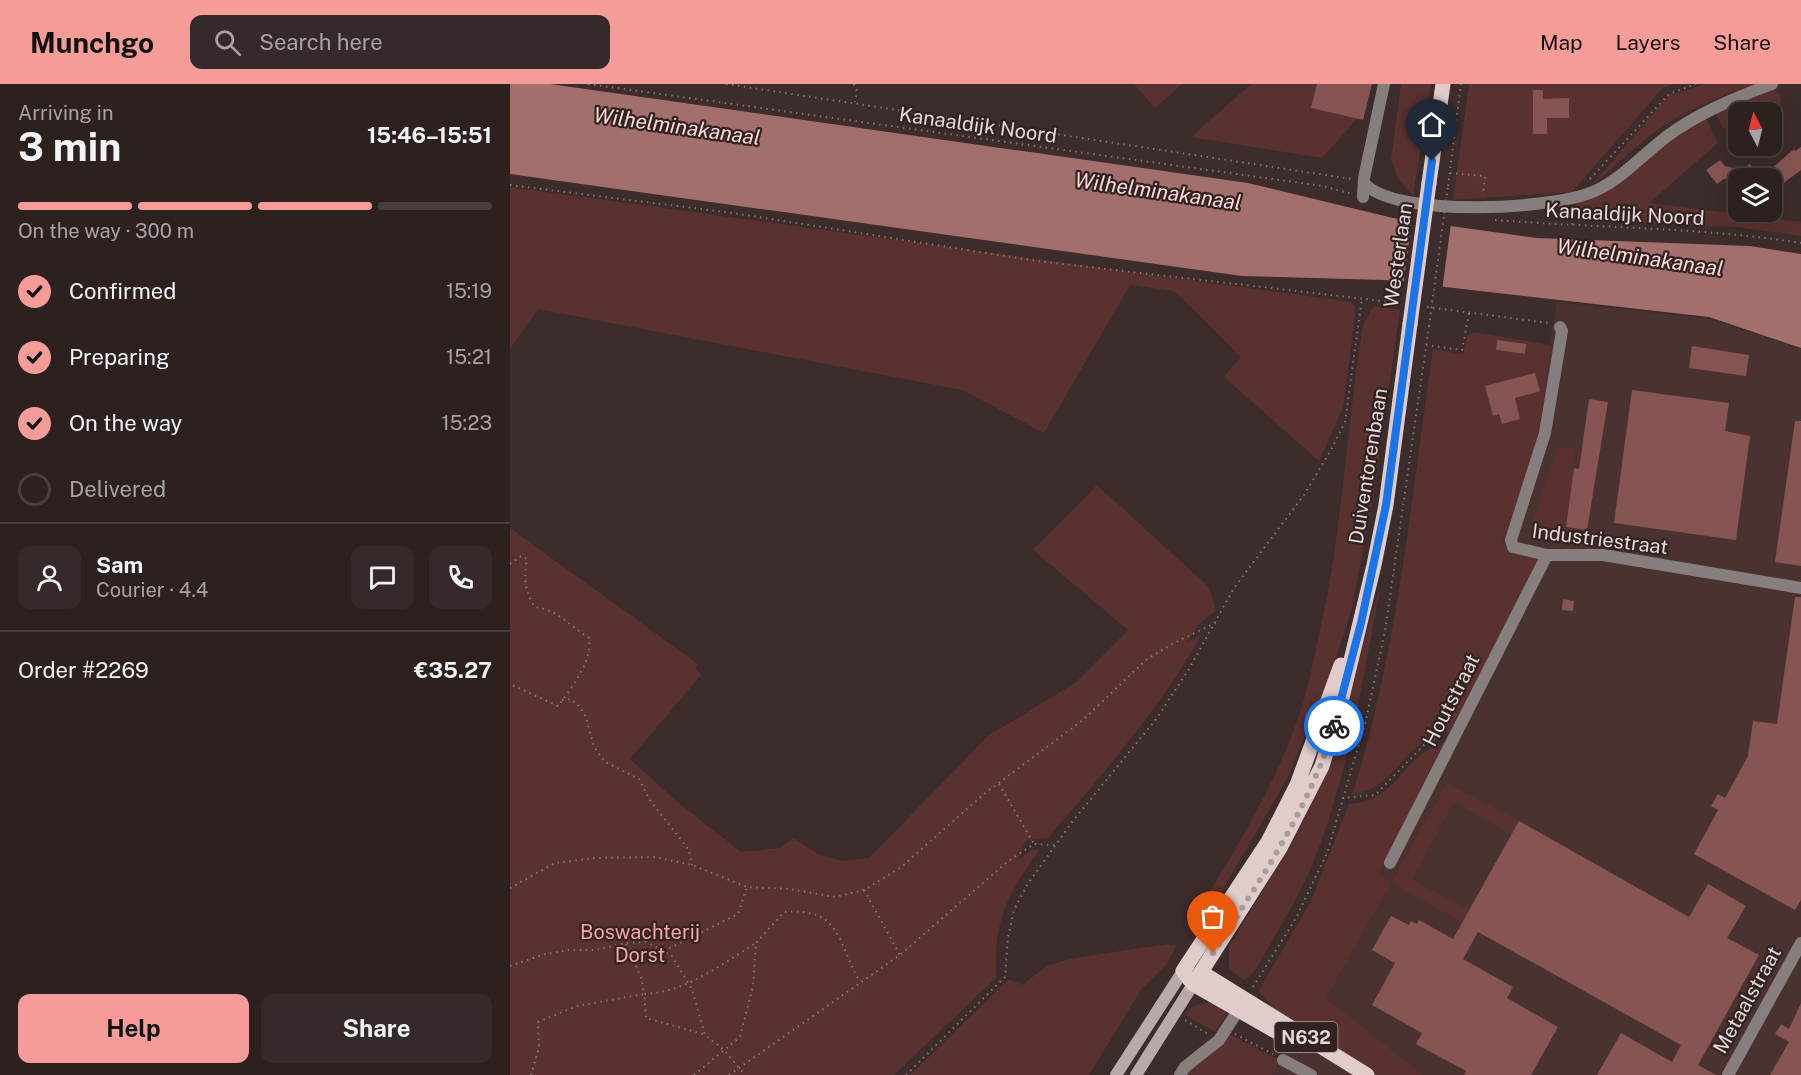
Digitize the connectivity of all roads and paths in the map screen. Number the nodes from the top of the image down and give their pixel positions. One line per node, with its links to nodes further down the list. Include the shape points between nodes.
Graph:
1 (588, 84): 12 (path, Kanaaldijk Noord)
2 (726, 84): 9 (path, Kanaaldijk Noord)
3 (854, 84): 9 (path, via 858,92)
4 (1384, 84): 12 (street)
5 (1443, 84): 17 (main road, Westerlaan, bridge)
6 (1461, 84): 10 (path)
7 (1696, 84): 13 (path, via 1669,94)
8 (1772, 84): 13 (street, via 1696,117 1608,184)
9 (855, 102): 12 (path, Kanaaldijk Noord, via 1358,180)
10 (1450, 173): 14 (path, via 1485,176); 18 (path, bridge, via 1426,345 1462,350 1469,313 1554,323)
11 (510, 185): 23 (path, via 733,213 1038,261 1362,298 1345,422 1304,495 1234,588)
12 (1364, 191): 14 (street, via 1405,202)
13 (1574, 197): 14 (street)
14 (1483, 208)
15 (1494, 220): 16 (path, Kanaaldijk Noord, via 1722,232)
16 (1801, 243)
17 (1410, 324): 22 (main road, Duiventorenbaan, via 1386,505)
18 (1560, 327): 19 (street, Industriestraat, via 1563,331 1545,433 1511,540 1514,547)
19 (1547, 555): 21 (street, Industriestraat, via 1603,555); 26 (street, Houtstraat)
20 (510, 564): 25 (path, via 520,556 527,559 526,592 534,607 559,615 589,638 583,672)
21 (1801, 588)
22 (1361, 612): 42 (main road, Duiventorenbaan, via 1354,622 1298,785 1268,842); 43 (main road, Duiventorenbaan, via 1322,766 1280,849)
23 (1217, 622): 27 (path, via 1146,660 1083,720); 30 (path, via 1156,718)
24 (510, 684): 25 (path, via 558,706)
25 (562, 700): 32 (path, via 571,699 580,707 594,747 605,762 639,779 649,800 689,850)
26 (1454, 739): 28 (path, via 1427,742 1375,795); 31 (street, Houtstraat)
27 (999, 784): 29 (path); 35 (path, via 900,868)
28 (1342, 798)
29 (1035, 844): 30 (path); 40 (path, via 1007,862)
30 (1055, 845): 57 (path, via 1014,910 1005,977)
31 (1390, 863)
32 (692, 865): 33 (path); 34 (path, via 655,857 555,863)
33 (747, 887): 35 (path, via 835,897); 39 (path, via 738,914)
34 (510, 888)
35 (864, 890): 40 (path)
36 (625, 943): 39 (path, via 646,942); 41 (path, via 542,955); 46 (path)
37 (756, 943): 44 (path, via 784,912 822,917 836,926); 45 (path); 50 (path, via 753,986 740,1037)
38 (1801, 943): 64 (street, Metaalstraat)
39 (664, 952): 45 (path, via 671,956)
40 (900, 955): 44 (path)
41 (510, 966)
42 (1183, 971): 43 (main road, N632); 58 (main road, Duiventorenbaan)
43 (1197, 978): 47 (main road, N632); 59 (main road, Duiventorenbaan)
44 (860, 982): 52 (path)
45 (689, 984): 46 (path, via 663,994); 49 (path)
46 (644, 994): 49 (path, via 646,1018); 53 (path, via 577,1006 538,1022 539,1047)
47 (1242, 1005): 48 (street); 62 (main road, N632); 63 (main road, N632)
48 (1227, 1030): 51 (path); 60 (street)
49 (705, 1035): 50 (path)
50 (724, 1050): 52 (path); 54 (path)
51 (1283, 1060): 61 (street)
52 (739, 1068): 55 (path); 56 (path)
53 (531, 1075)
54 (694, 1075)
55 (729, 1075)
56 (745, 1075)
57 (906, 1075)
58 (1116, 1075)
59 (1136, 1075)
60 (1180, 1075)
61 (1311, 1075)
62 (1358, 1075)
63 (1367, 1075)
64 (1728, 1075)

